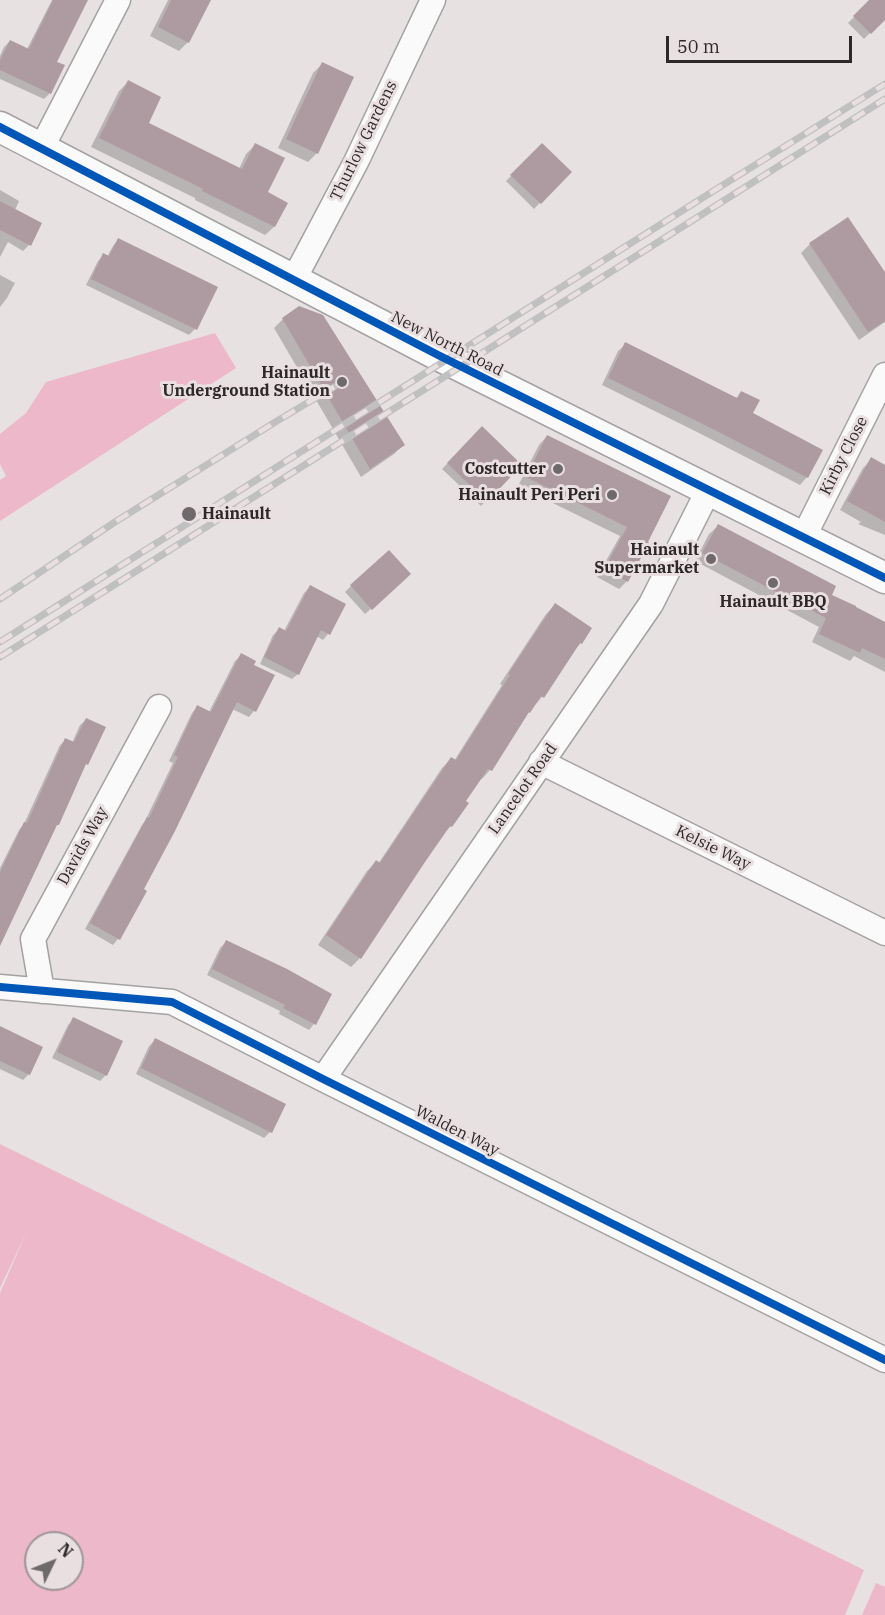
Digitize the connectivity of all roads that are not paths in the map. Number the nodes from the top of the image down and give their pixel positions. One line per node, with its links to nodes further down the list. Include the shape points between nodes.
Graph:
1 (118, 0): 4 (street)
2 (433, 0): 5 (street, Thurlow Gardens, via 356,162)
3 (1, 131): 4 (street, New North Road)
4 (41, 149): 5 (street, New North Road)
5 (293, 281): 7 (street, New North Road)
6 (885, 375): 8 (street, Kirby Close)
7 (709, 489): 8 (street, New North Road); 11 (street, Lancelot Road, via 651,604)
8 (804, 536): 9 (street, New North Road)
9 (885, 578)
10 (159, 707): 14 (street, Davids Way, via 33,939)
11 (541, 762): 12 (street, Kelsie Way); 15 (street, Lancelot Road)
12 (885, 933)
13 (0, 987): 14 (street, Walden Way)
14 (42, 991): 15 (street, Walden Way, via 172,1002)
15 (323, 1079): 16 (street, Walden Way)
16 (885, 1360)

